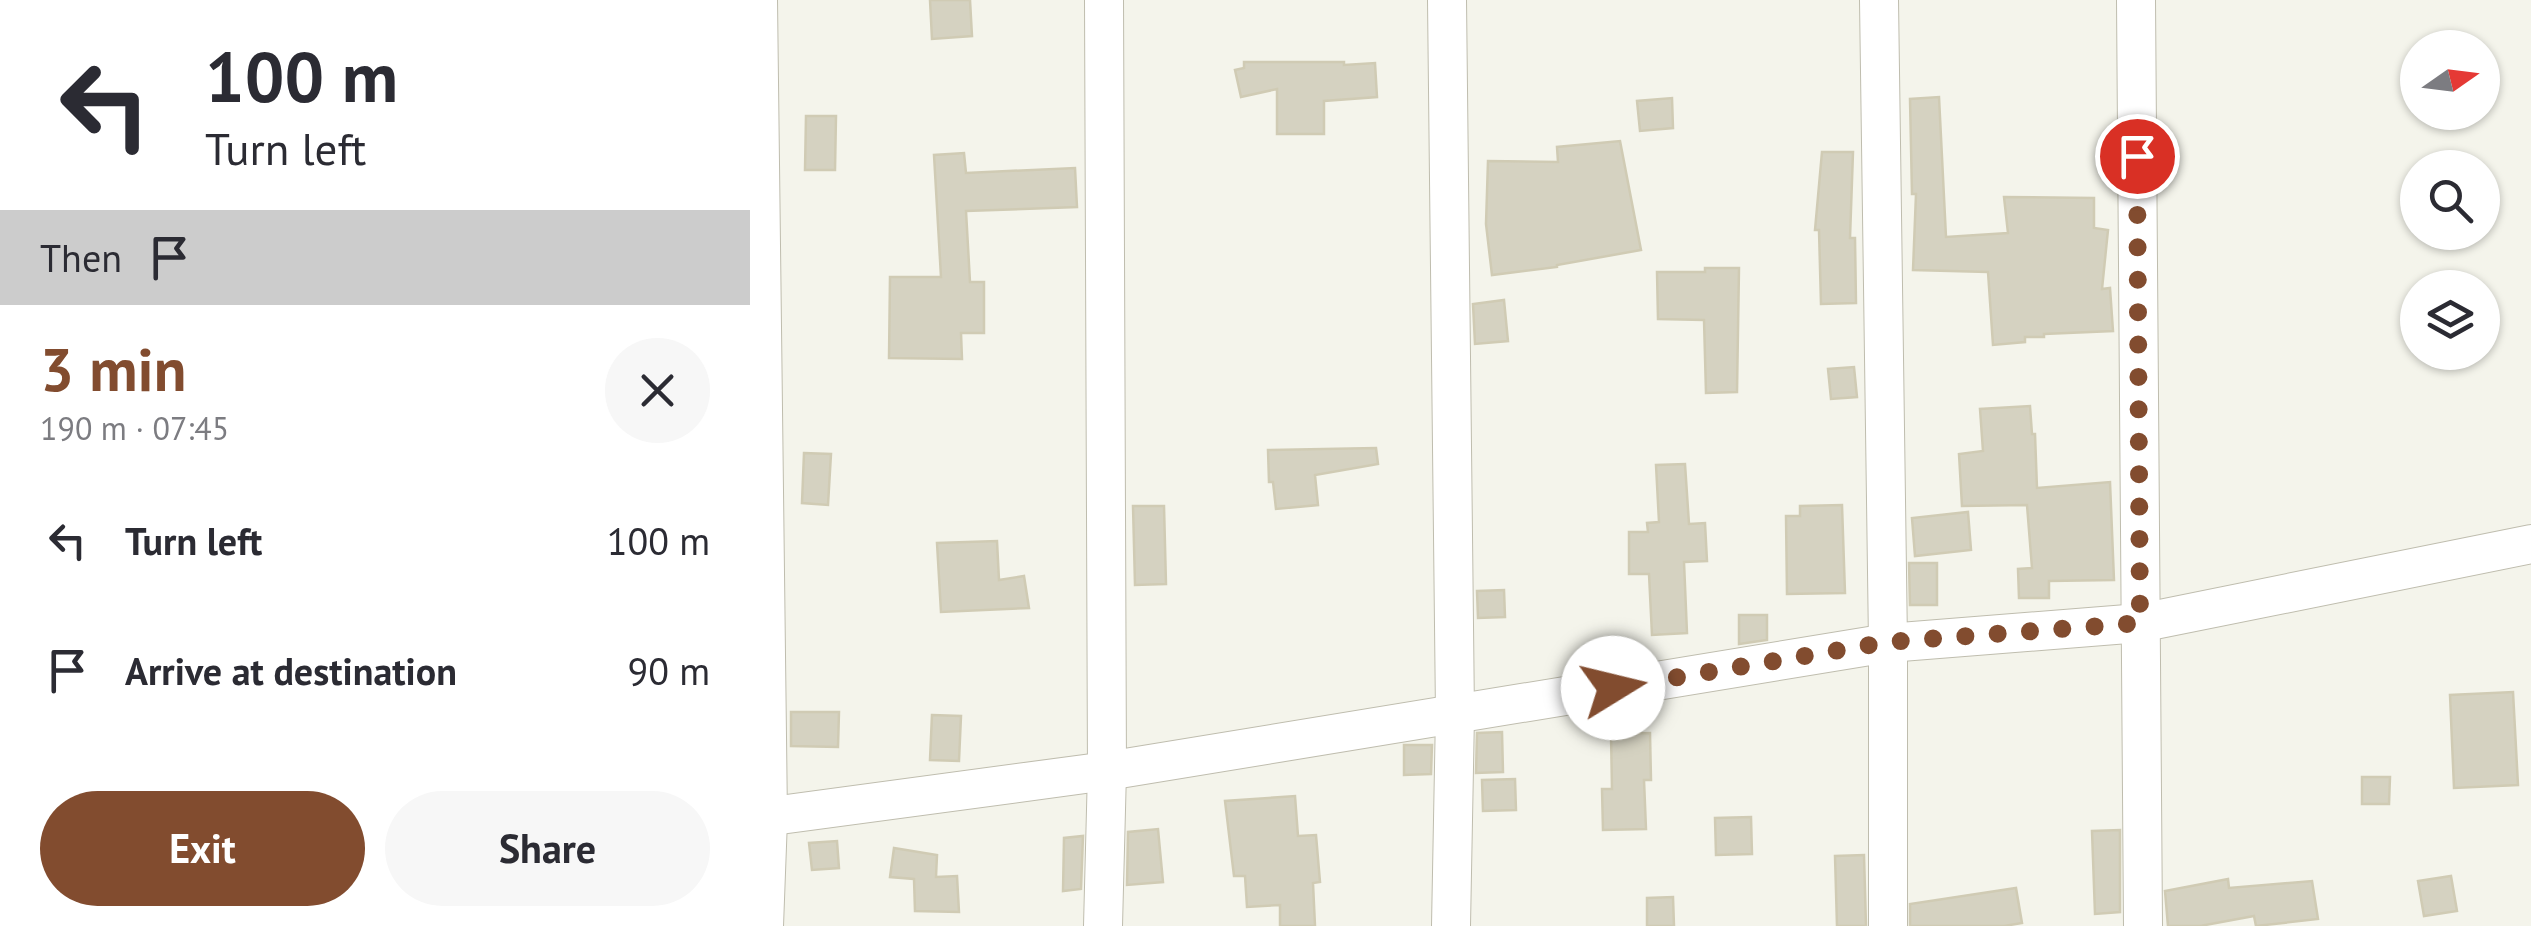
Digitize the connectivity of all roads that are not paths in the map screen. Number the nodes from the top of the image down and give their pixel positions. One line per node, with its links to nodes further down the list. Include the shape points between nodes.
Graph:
1 (758, 0): 11 (street)
2 (1104, 0): 10 (street)
3 (1448, 0): 9 (street)
4 (1879, 0): 8 (street)
5 (2136, 0): 7 (street)
6 (2531, 544): 7 (street)
7 (2140, 623): 8 (street); 16 (street)
8 (1888, 642): 9 (street); 15 (street)
9 (1455, 714): 10 (street); 14 (street)
10 (1108, 771): 11 (street); 13 (street)
11 (759, 819): 12 (street)
12 (764, 926)
13 (1103, 926)
14 (1451, 926)
15 (1888, 926)
16 (2144, 926)

